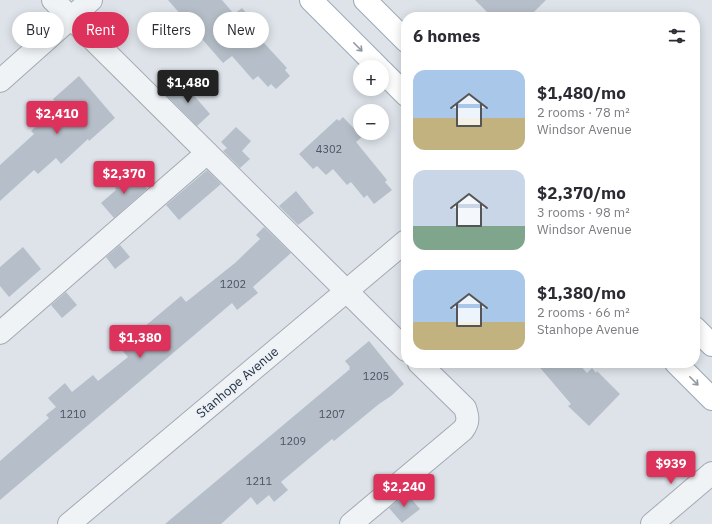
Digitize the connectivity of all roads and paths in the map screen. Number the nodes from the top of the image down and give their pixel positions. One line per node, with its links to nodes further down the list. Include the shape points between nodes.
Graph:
1 (52, 0): 5 (street)
2 (91, 0): 5 (street)
3 (311, 0): 7 (main road, one-way to 7)
4 (365, 0): 6 (main road)
5 (71, 18): 9 (street); 11 (street)
6 (401, 36)
7 (371, 60)
8 (389, 78): 10 (main road)
9 (0, 81)
10 (401, 90)
11 (207, 154): 13 (street); 14 (street)
12 (401, 245): 13 (street, Stanhope Avenue)
13 (346, 291): 16 (street); 22 (street, Stanhope Avenue)
14 (0, 333)
15 (700, 333): 17 (main road)
16 (401, 345)
17 (712, 345)
18 (424, 368): 23 (street, via 465,408 467,424)
19 (681, 368): 20 (main road, one-way to 20)
20 (712, 399)
21 (712, 473): 24 (street)
22 (69, 524)
23 (351, 524)
24 (652, 524)

